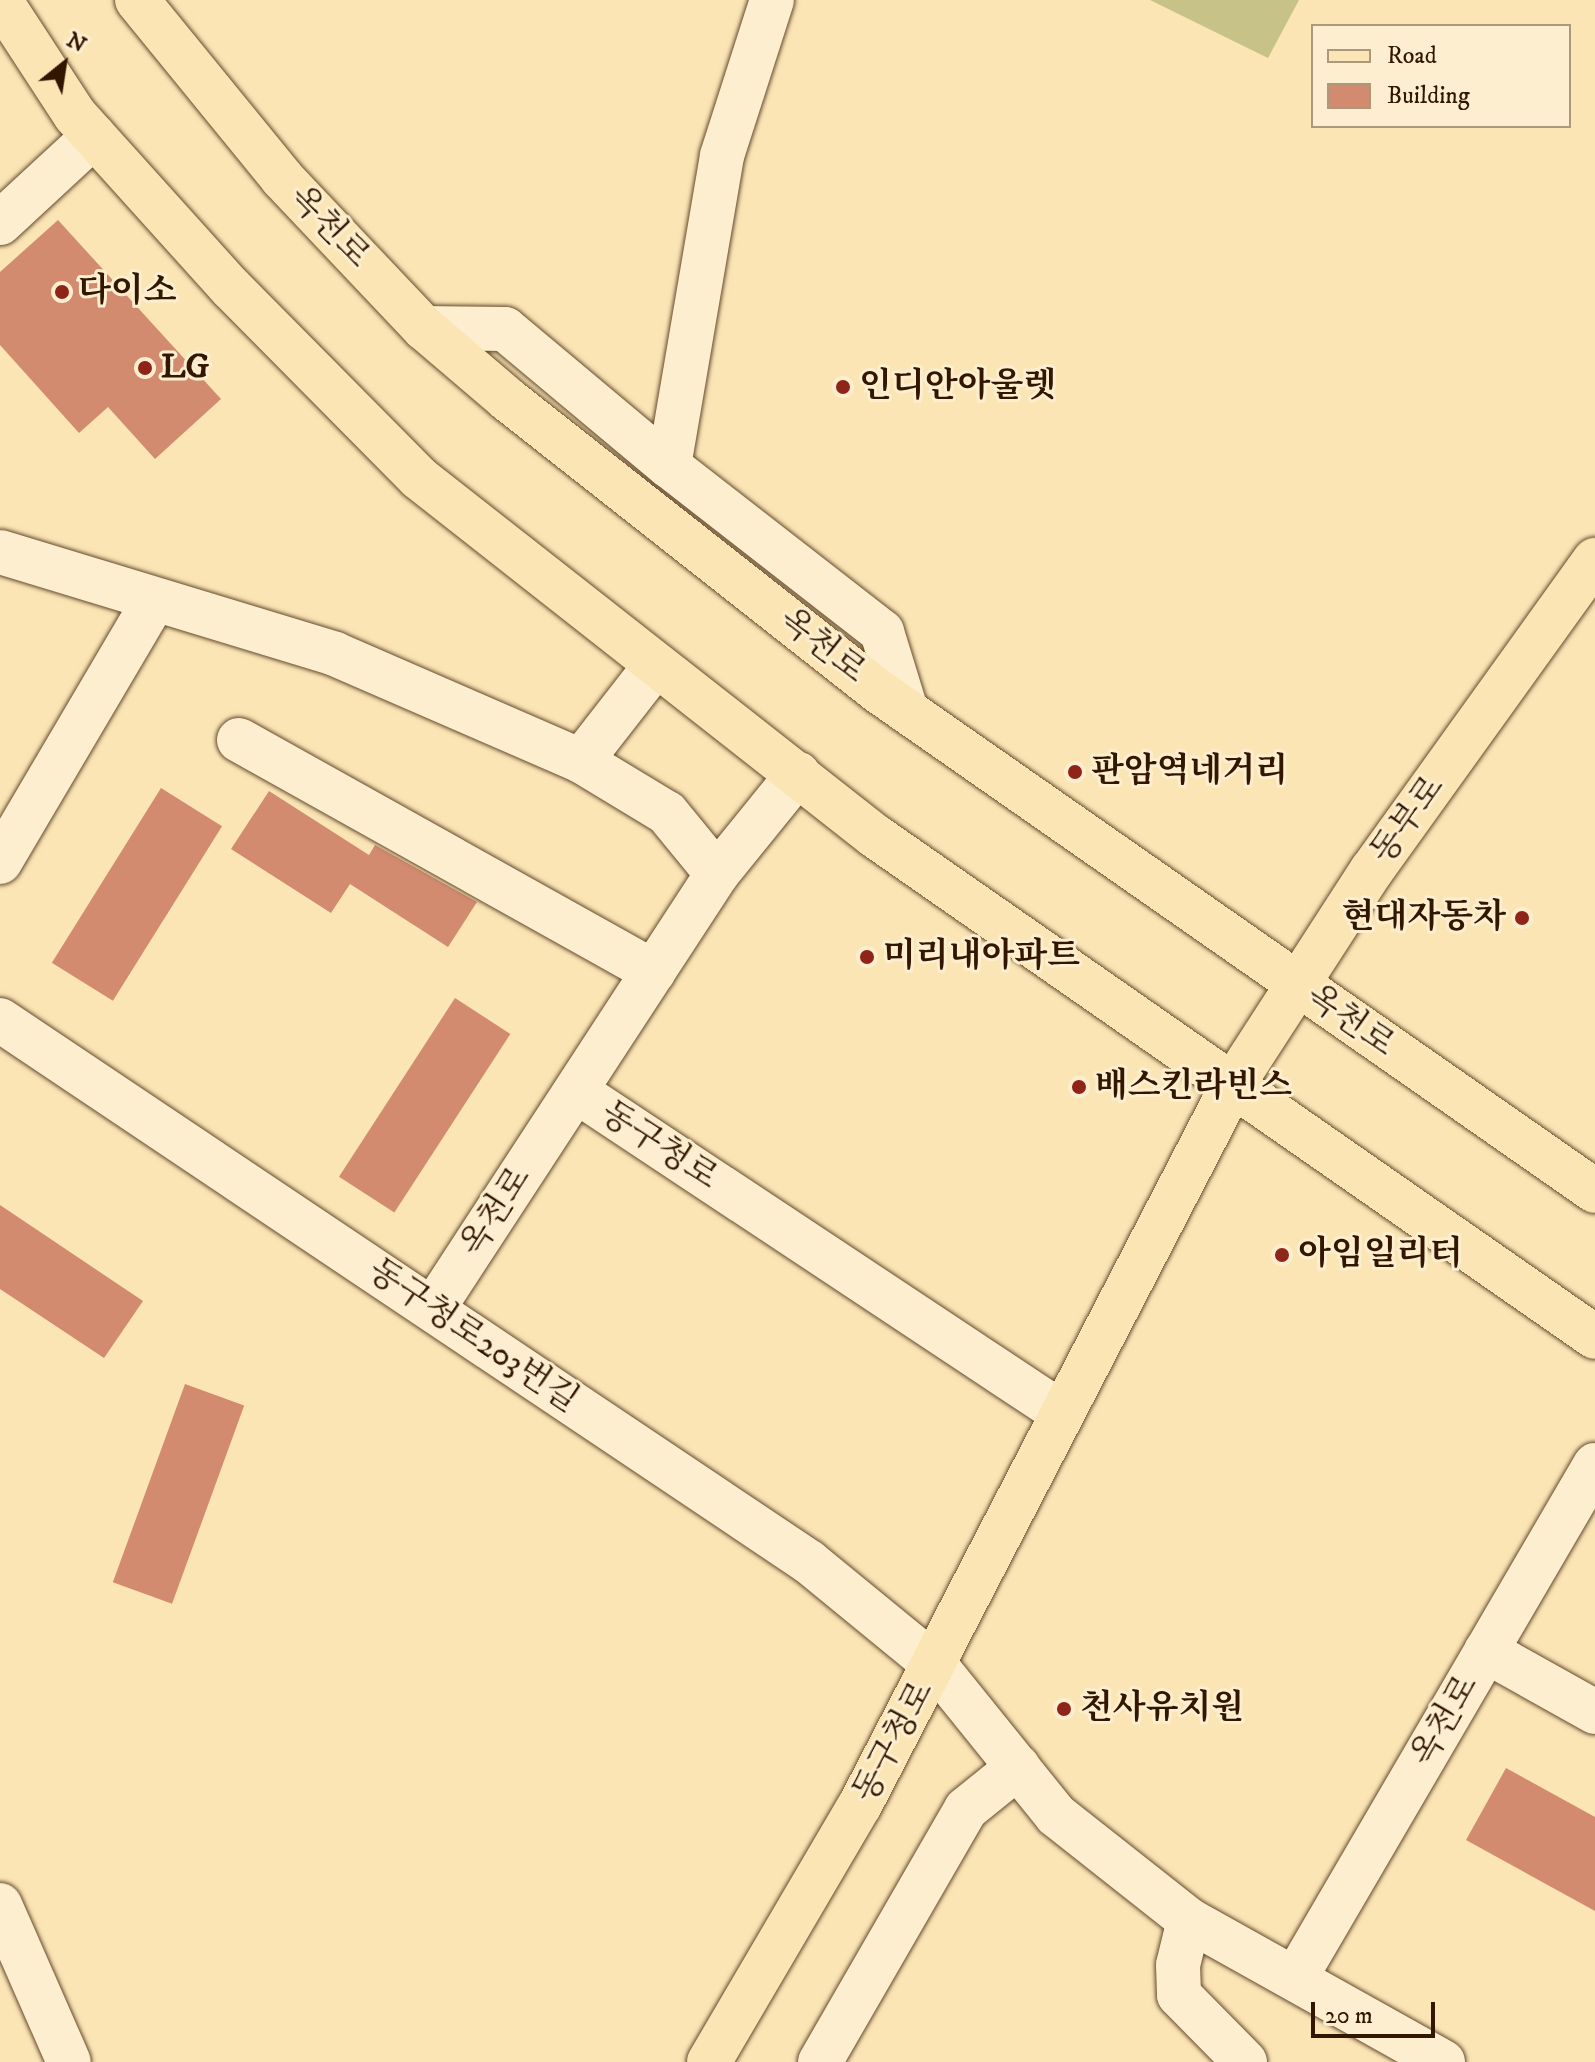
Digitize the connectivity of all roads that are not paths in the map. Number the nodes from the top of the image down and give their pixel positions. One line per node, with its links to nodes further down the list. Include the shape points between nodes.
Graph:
1 (0, 0): 4 (main road)
2 (137, 0): 6 (main road, 옥천로, via 282,178)
3 (772, 0): 7 (street, via 722,156)
4 (94, 136): 5 (street); 11 (main road, via 231,288 419,478)
5 (0, 223)
6 (424, 328): 7 (street, via 505,329); 12 (main road, 옥천로)
7 (669, 466): 12 (street, via 882,632)
8 (0, 552): 10 (street)
9 (1595, 560): 19 (main road, 동부로)
10 (154, 601): 14 (street, via 335,654); 16 (street)
11 (655, 666): 14 (street); 15 (main road)
12 (906, 710): 19 (main road, 옥천로)
13 (239, 740): 18 (street)
14 (581, 761): 17 (street, via 667,813)
15 (798, 774): 17 (street, 옥천로); 21 (main road, via 875,836)
16 (0, 862)
17 (717, 874): 18 (street, 옥천로)
18 (654, 972): 22 (street, 옥천로)
19 (1297, 984): 21 (main road, 동부로); 23 (main road, 옥천로)
20 (0, 1020): 24 (street, 동구청로203번길)
21 (1232, 1086): 25 (main road); 26 (main road, 동구청로)
22 (576, 1091): 24 (street, 옥천로); 26 (street, 동구청로)
23 (1595, 1191)
24 (433, 1309): 29 (street, 동구청로203번길, via 809,1562)
25 (1595, 1337)
26 (1062, 1413): 29 (main road, 동구청로)
27 (1595, 1465): 28 (street, 옥천로)
28 (1486, 1651): 30 (street); 34 (street, 옥천로)
29 (935, 1665): 31 (street, 동구청로203번길); 36 (main road, 동구청로)
30 (1595, 1712)
31 (1018, 1767): 33 (street, 동구청로203번길, via 1056,1815); 37 (street, via 966,1809)
32 (0, 1905): 35 (street)
33 (1189, 1920): 34 (street, 동구청로203번길); 38 (street, via 1178,1965 1179,1995)
34 (1296, 1977): 39 (street, 동구청로203번길)
35 (69, 2062)
36 (709, 2062)
37 (820, 2062)
38 (1245, 2062)
39 (1443, 2062)

